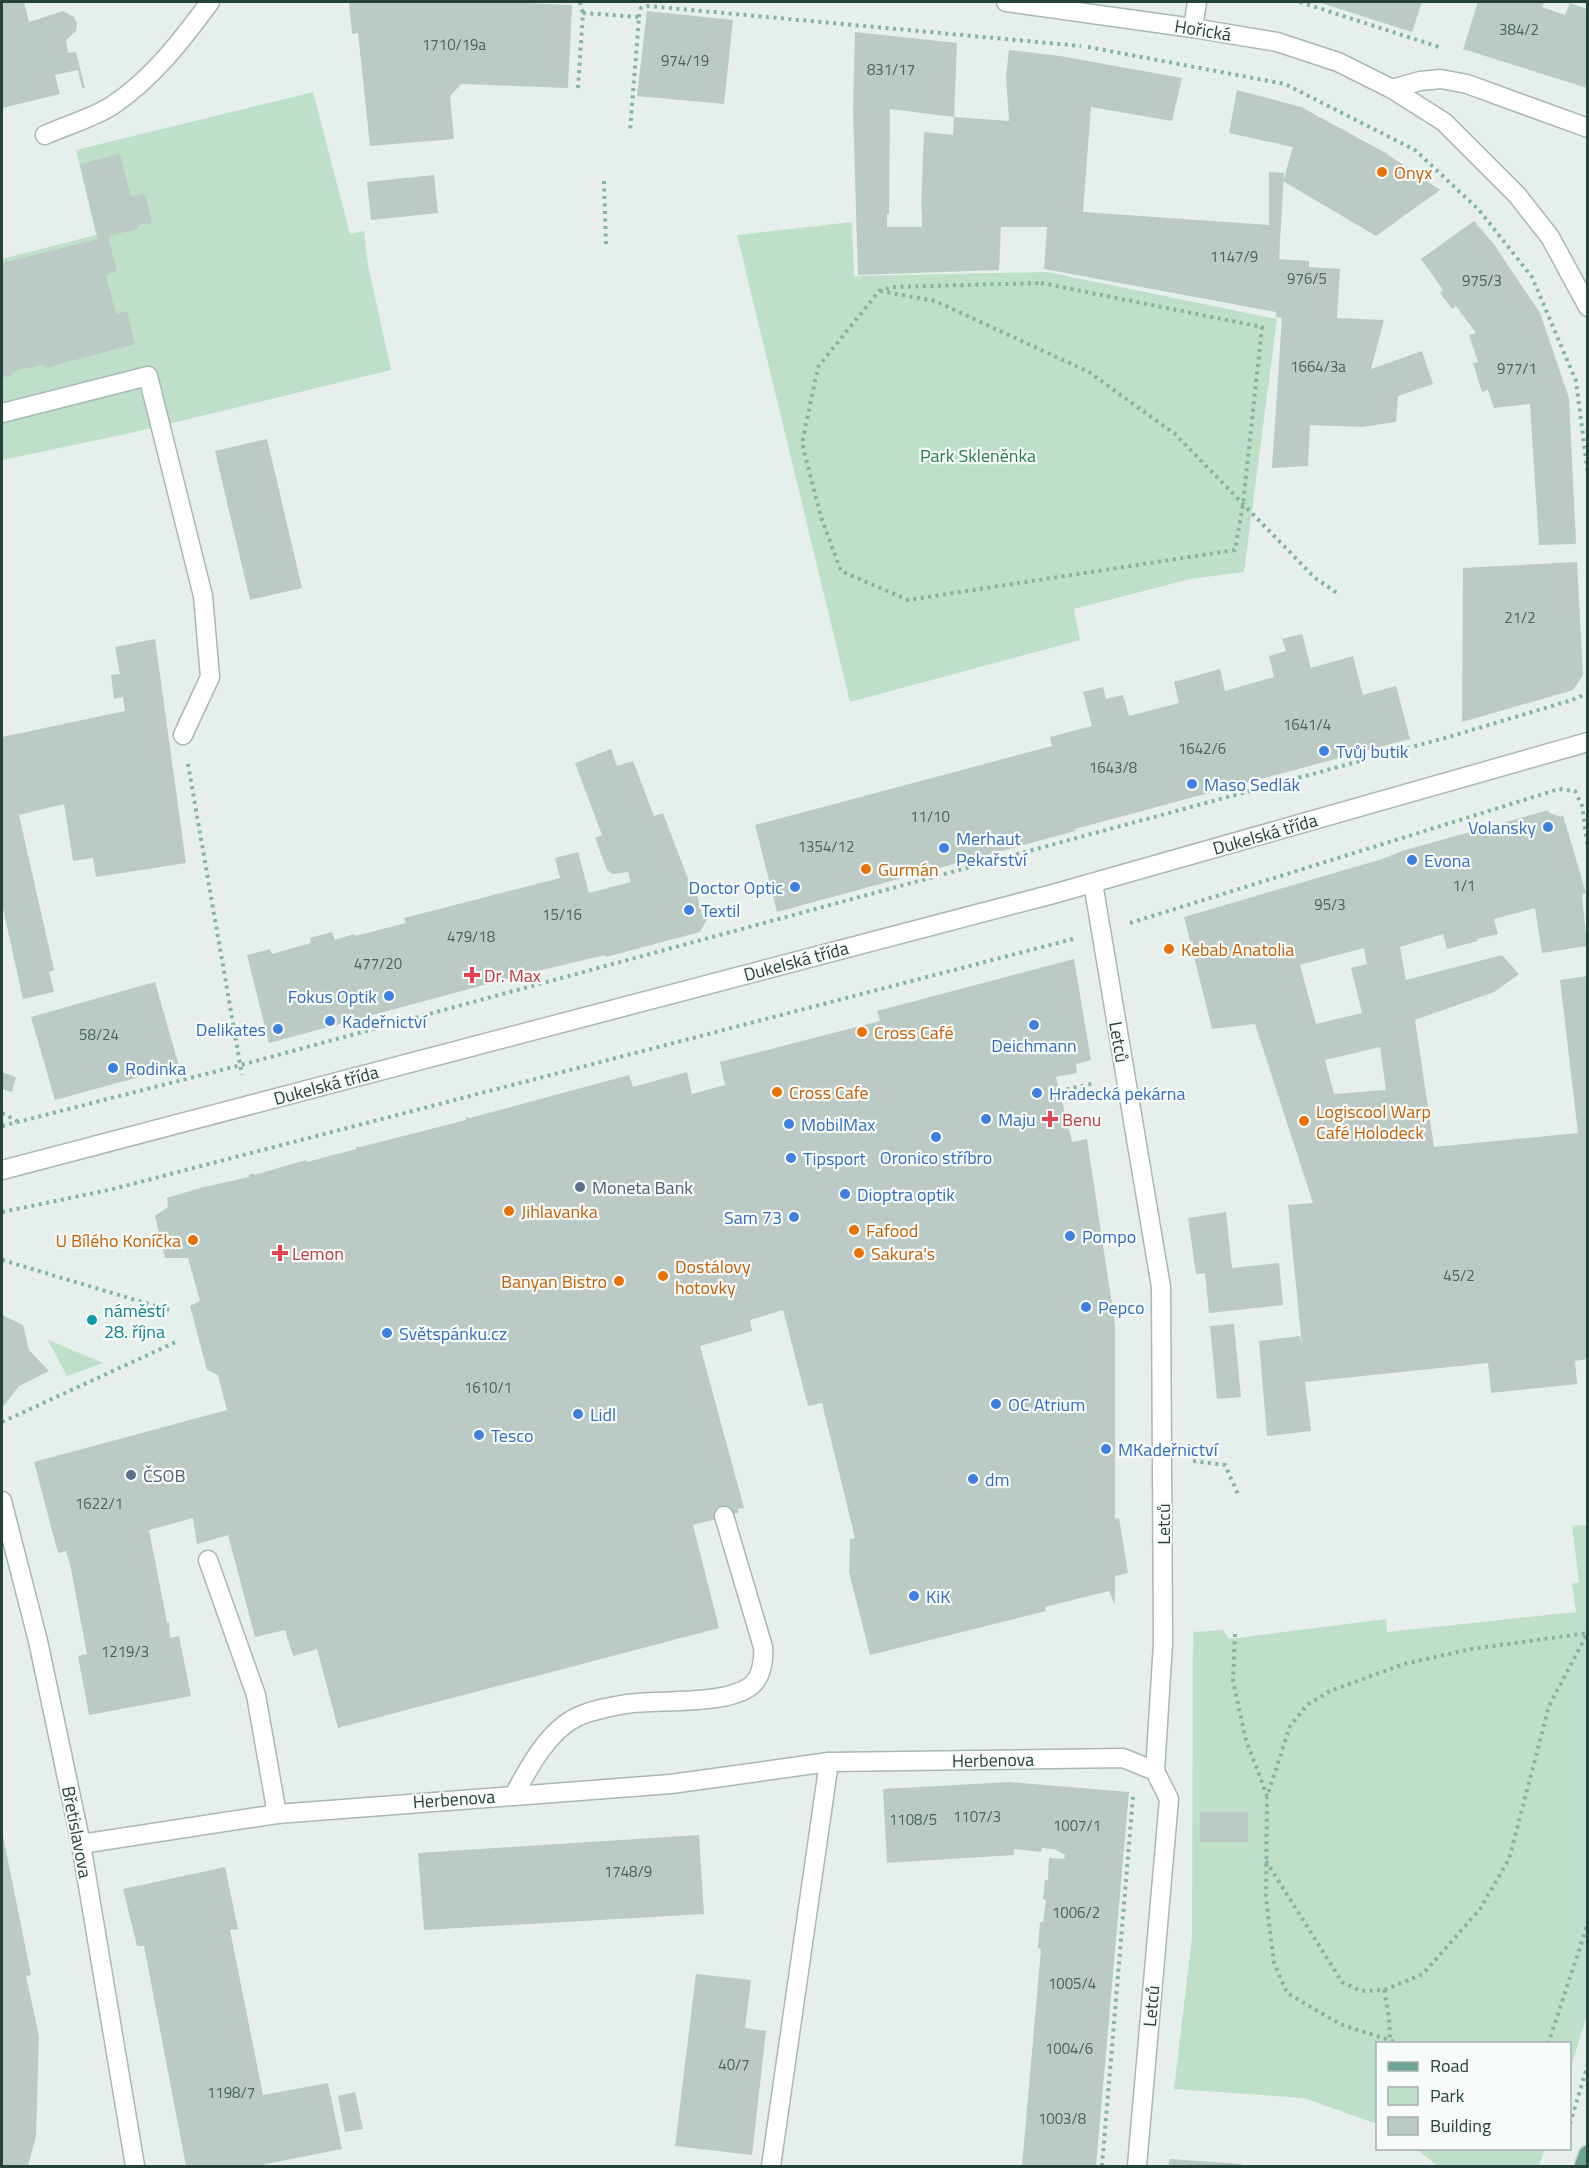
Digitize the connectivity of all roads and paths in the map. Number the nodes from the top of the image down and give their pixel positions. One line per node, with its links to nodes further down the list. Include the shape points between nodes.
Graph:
1 (210, 2): 12 (street, via 145,80 111,106)
2 (580, 2): 5 (path)
3 (1006, 2): 7 (street, Hořická)
4 (1197, 2): 7 (street)
5 (583, 13): 6 (path); 8 (path)
6 (639, 18): 11 (path); 18 (path, via 640,8 648,6 1019,39 1087,47 1285,84 1415,150 1479,210 1532,277 1576,381)
7 (1192, 28): 9 (street, Hořická, via 1277,42 1338,62)
8 (578, 88)
9 (1392, 89): 10 (street, via 1420,81 1467,84); 16 (street, Hořická, via 1444,122 1517,195 1550,237)
10 (1587, 128)
11 (630, 131)
12 (45, 135)
13 (604, 181): 14 (path)
14 (606, 245)
15 (879, 291): 20 (path, via 935,301 1089,372 1175,434); 20 (path, via 892,286 1041,283 1262,327); 20 (path, via 818,367 802,443 821,518 841,571 908,600 1235,550)
16 (1587, 307)
17 (2, 412): 23 (street, via 148,376 203,596 210,678)
18 (1587, 455): 19 (path)
19 (1587, 475)
20 (1243, 504): 21 (path, via 1315,578)
21 (1340, 595)
22 (1587, 693): 28 (path, via 1445,738)
23 (183, 735): 28 (path)
24 (1587, 742): 26 (street, Dukelská třída)
25 (1587, 848): 27 (path, via 1582,806 1575,791 1559,789)
26 (1093, 883): 27 (street, Letců); 29 (street, Dukelská třída)
27 (1100, 932): 34 (path, via 109,1190); 48 (street, Letců, via 1161,1287 1163,1643)
28 (241, 1065): 29 (path); 31 (path)
29 (246, 1106): 33 (street, Dukelská třída)
30 (2, 1113): 31 (path)
31 (18, 1122): 32 (path)
32 (2, 1126)
33 (2, 1170)
34 (2, 1212)
35 (2, 1260): 36 (path)
36 (169, 1310)
37 (178, 1341): 38 (path)
38 (2, 1422)
39 (1225, 1465): 40 (path)
40 (1238, 1494)
41 (2, 1502): 52 (street, Břetislavova, via 38,1641)
42 (724, 1516): 49 (street, via 763,1647 760,1672 752,1685 715,1698 627,1704 575,1718 554,1735 528,1768)
43 (208, 1560): 51 (street, via 256,1695)
44 (1587, 1633): 50 (path, via 1471,1649 1404,1664 1330,1691 1307,1705 1290,1726); 55 (path, via 1549,1706 1509,1859 1480,1909 1423,1974)
45 (1235, 1634): 50 (path, via 1233,1681 1246,1740)
46 (829, 1762): 47 (street, Herbenova, via 1123,1758); 49 (street, Herbenova, via 671,1784); 63 (street)
47 (1135, 1763): 48 (street, Herbenova); 64 (path)
48 (1155, 1771): 65 (street, Letců, via 1168,1799)
49 (514, 1795): 51 (street, Herbenova)
50 (1267, 1797): 53 (path)
51 (277, 1814): 52 (street, Herbenova)
52 (81, 1844): 62 (street, Břetislavova)
53 (1266, 1861): 55 (path, via 1342,1982 1361,1991); 56 (path, via 1274,1964 1287,1993 1340,2024)
54 (1587, 1923): 58 (path)
55 (1384, 1990): 56 (path)
56 (1390, 2040): 57 (path)
57 (1397, 2042)
58 (1548, 2042)
59 (1587, 2064): 60 (path)
60 (1571, 2117)
61 (1587, 2156): 66 (main road)
62 (135, 2166)
63 (771, 2166)
64 (1102, 2166)
65 (1137, 2166)
66 (1584, 2166)

